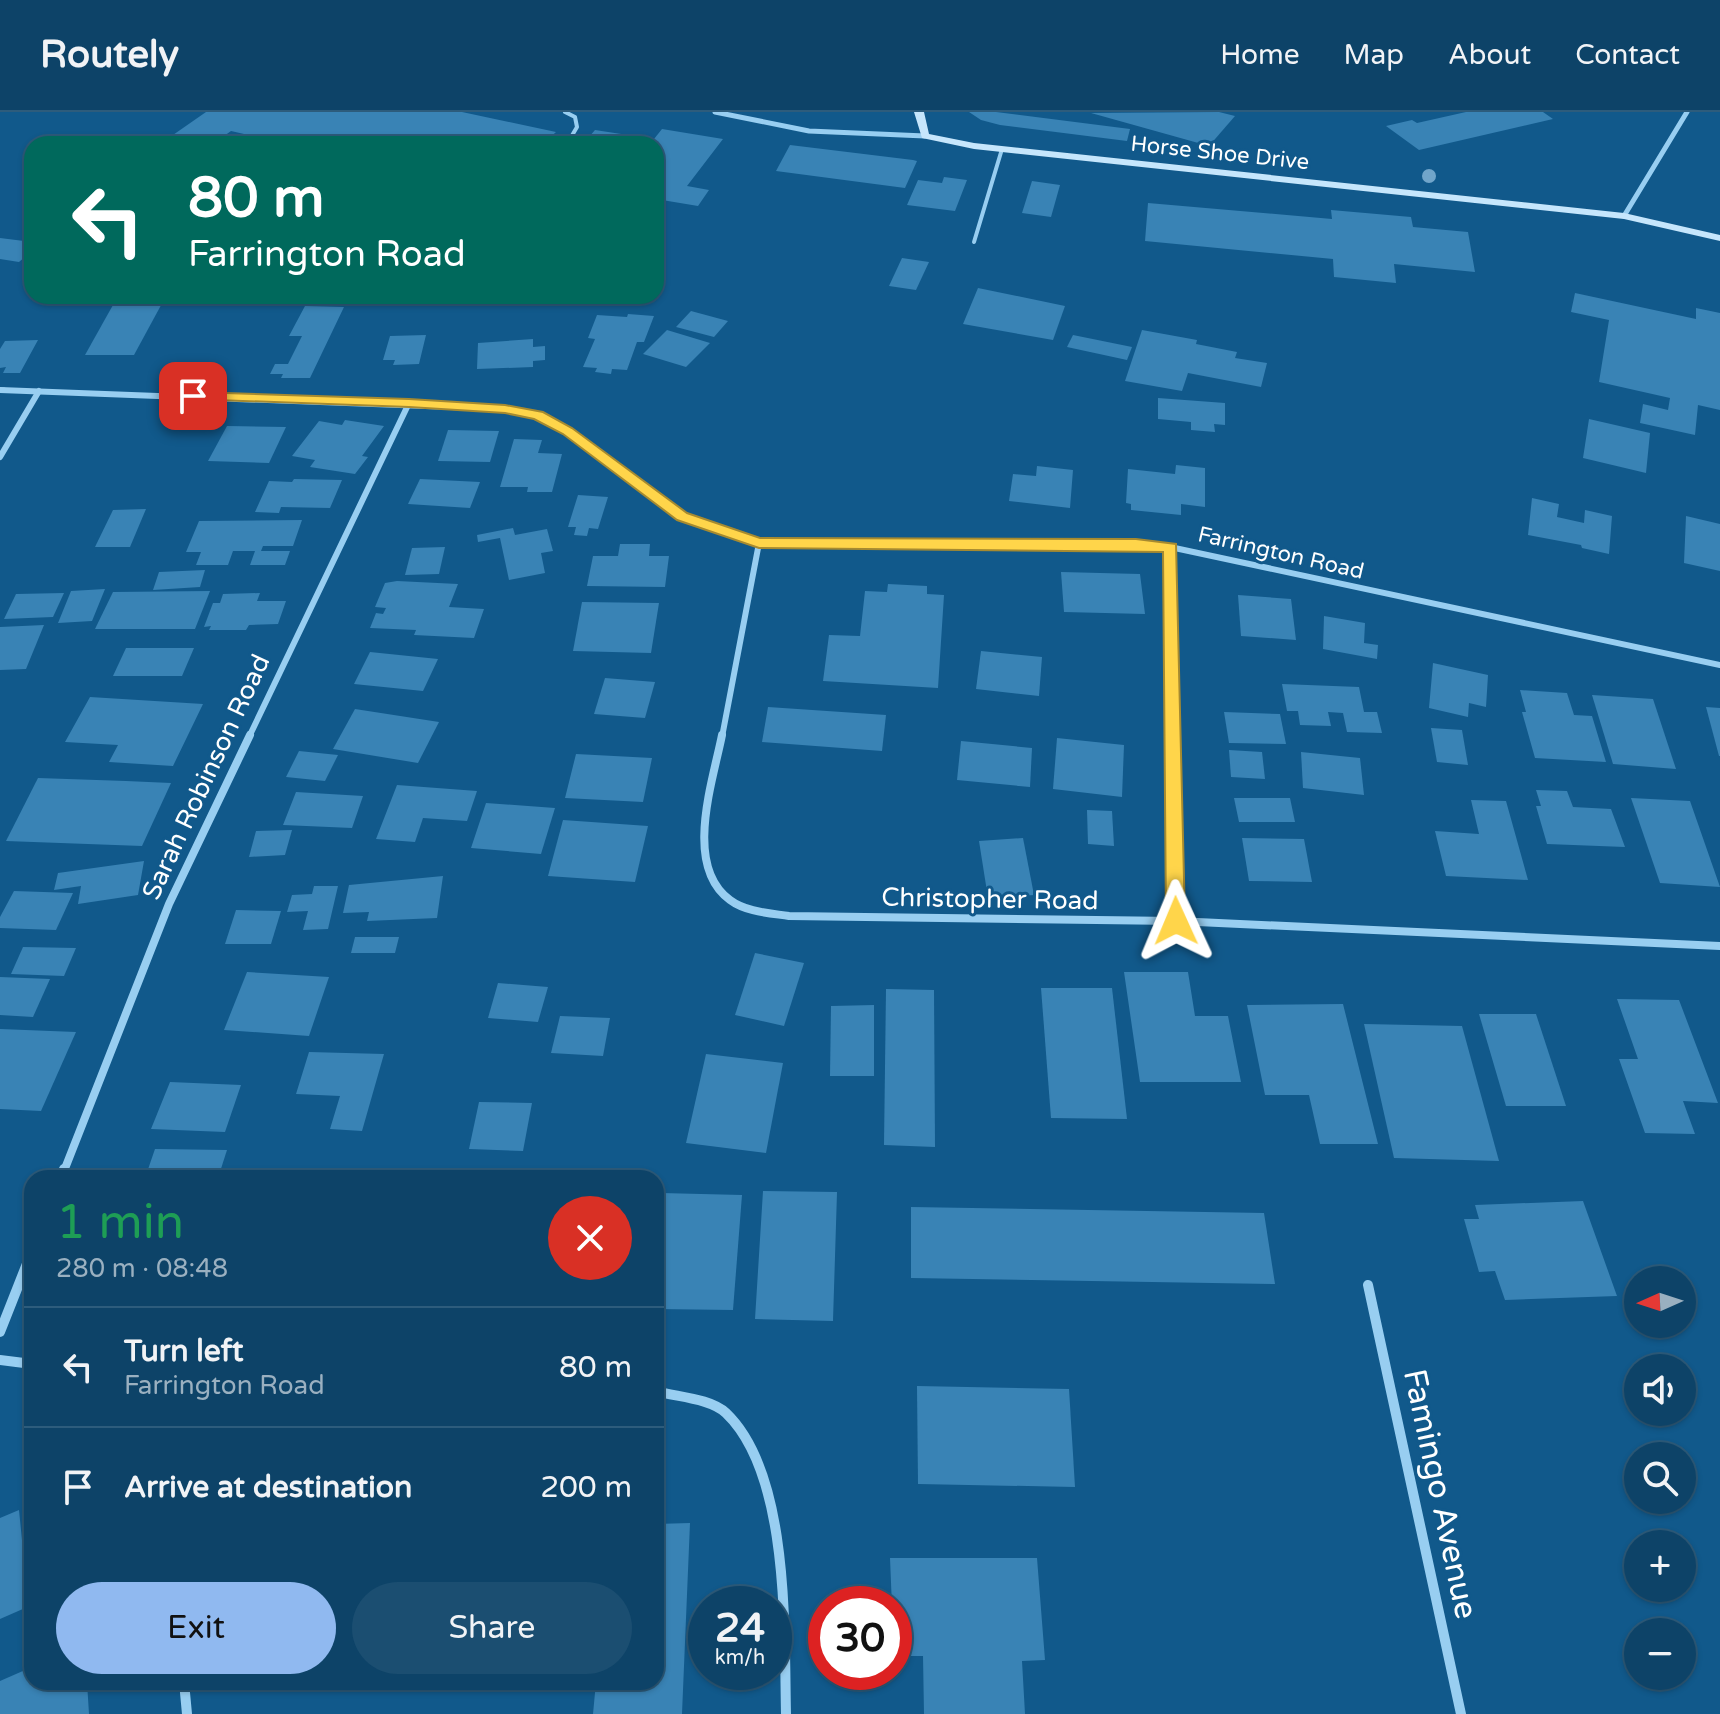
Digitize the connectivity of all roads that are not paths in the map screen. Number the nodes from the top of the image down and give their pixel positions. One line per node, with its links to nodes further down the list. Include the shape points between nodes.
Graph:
1 (565, 112): 5 (lane, via 575,117)
2 (715, 112): 6 (street, Horse Shoe Drive, via 809,131)
3 (919, 112): 6 (street)
4 (1687, 112): 8 (street)
5 (572, 136)
6 (925, 136): 7 (street, Horse Shoe Drive)
7 (1002, 149): 8 (street, Horse Shoe Drive); 10 (lane)
8 (1624, 216): 9 (street, Horse Shoe Drive)
9 (1720, 238)
10 (974, 242)
11 (0, 390): 12 (street, Farrington Road)
12 (39, 391): 13 (street, Farrington Road); 14 (street)
13 (409, 403): 15 (street, Farrington Road, via 538,415 568,431 682,517); 20 (street, Sarah Robinson Road, via 169,904)
14 (0, 457)
15 (759, 543): 16 (street, Farrington Road); 18 (street, Christopher Road, via 702,841 708,873 723,896 748,911 789,916)
16 (1170, 547): 17 (street, Farrington Road); 18 (street)
17 (1720, 665)
18 (1176, 921): 19 (street, Christopher Road)
19 (1720, 946)
20 (64, 1170)
21 (24, 1271): 23 (street)
22 (1368, 1285): 30 (street, Famingo Avenue)
23 (0, 1332)
24 (0, 1360): 25 (street)
25 (24, 1363)
26 (664, 1393): 29 (street, via 724,1410 751,1444 769,1493 783,1599)
27 (185, 1690): 28 (street)
28 (187, 1714)
29 (786, 1714)
30 (1461, 1714)

